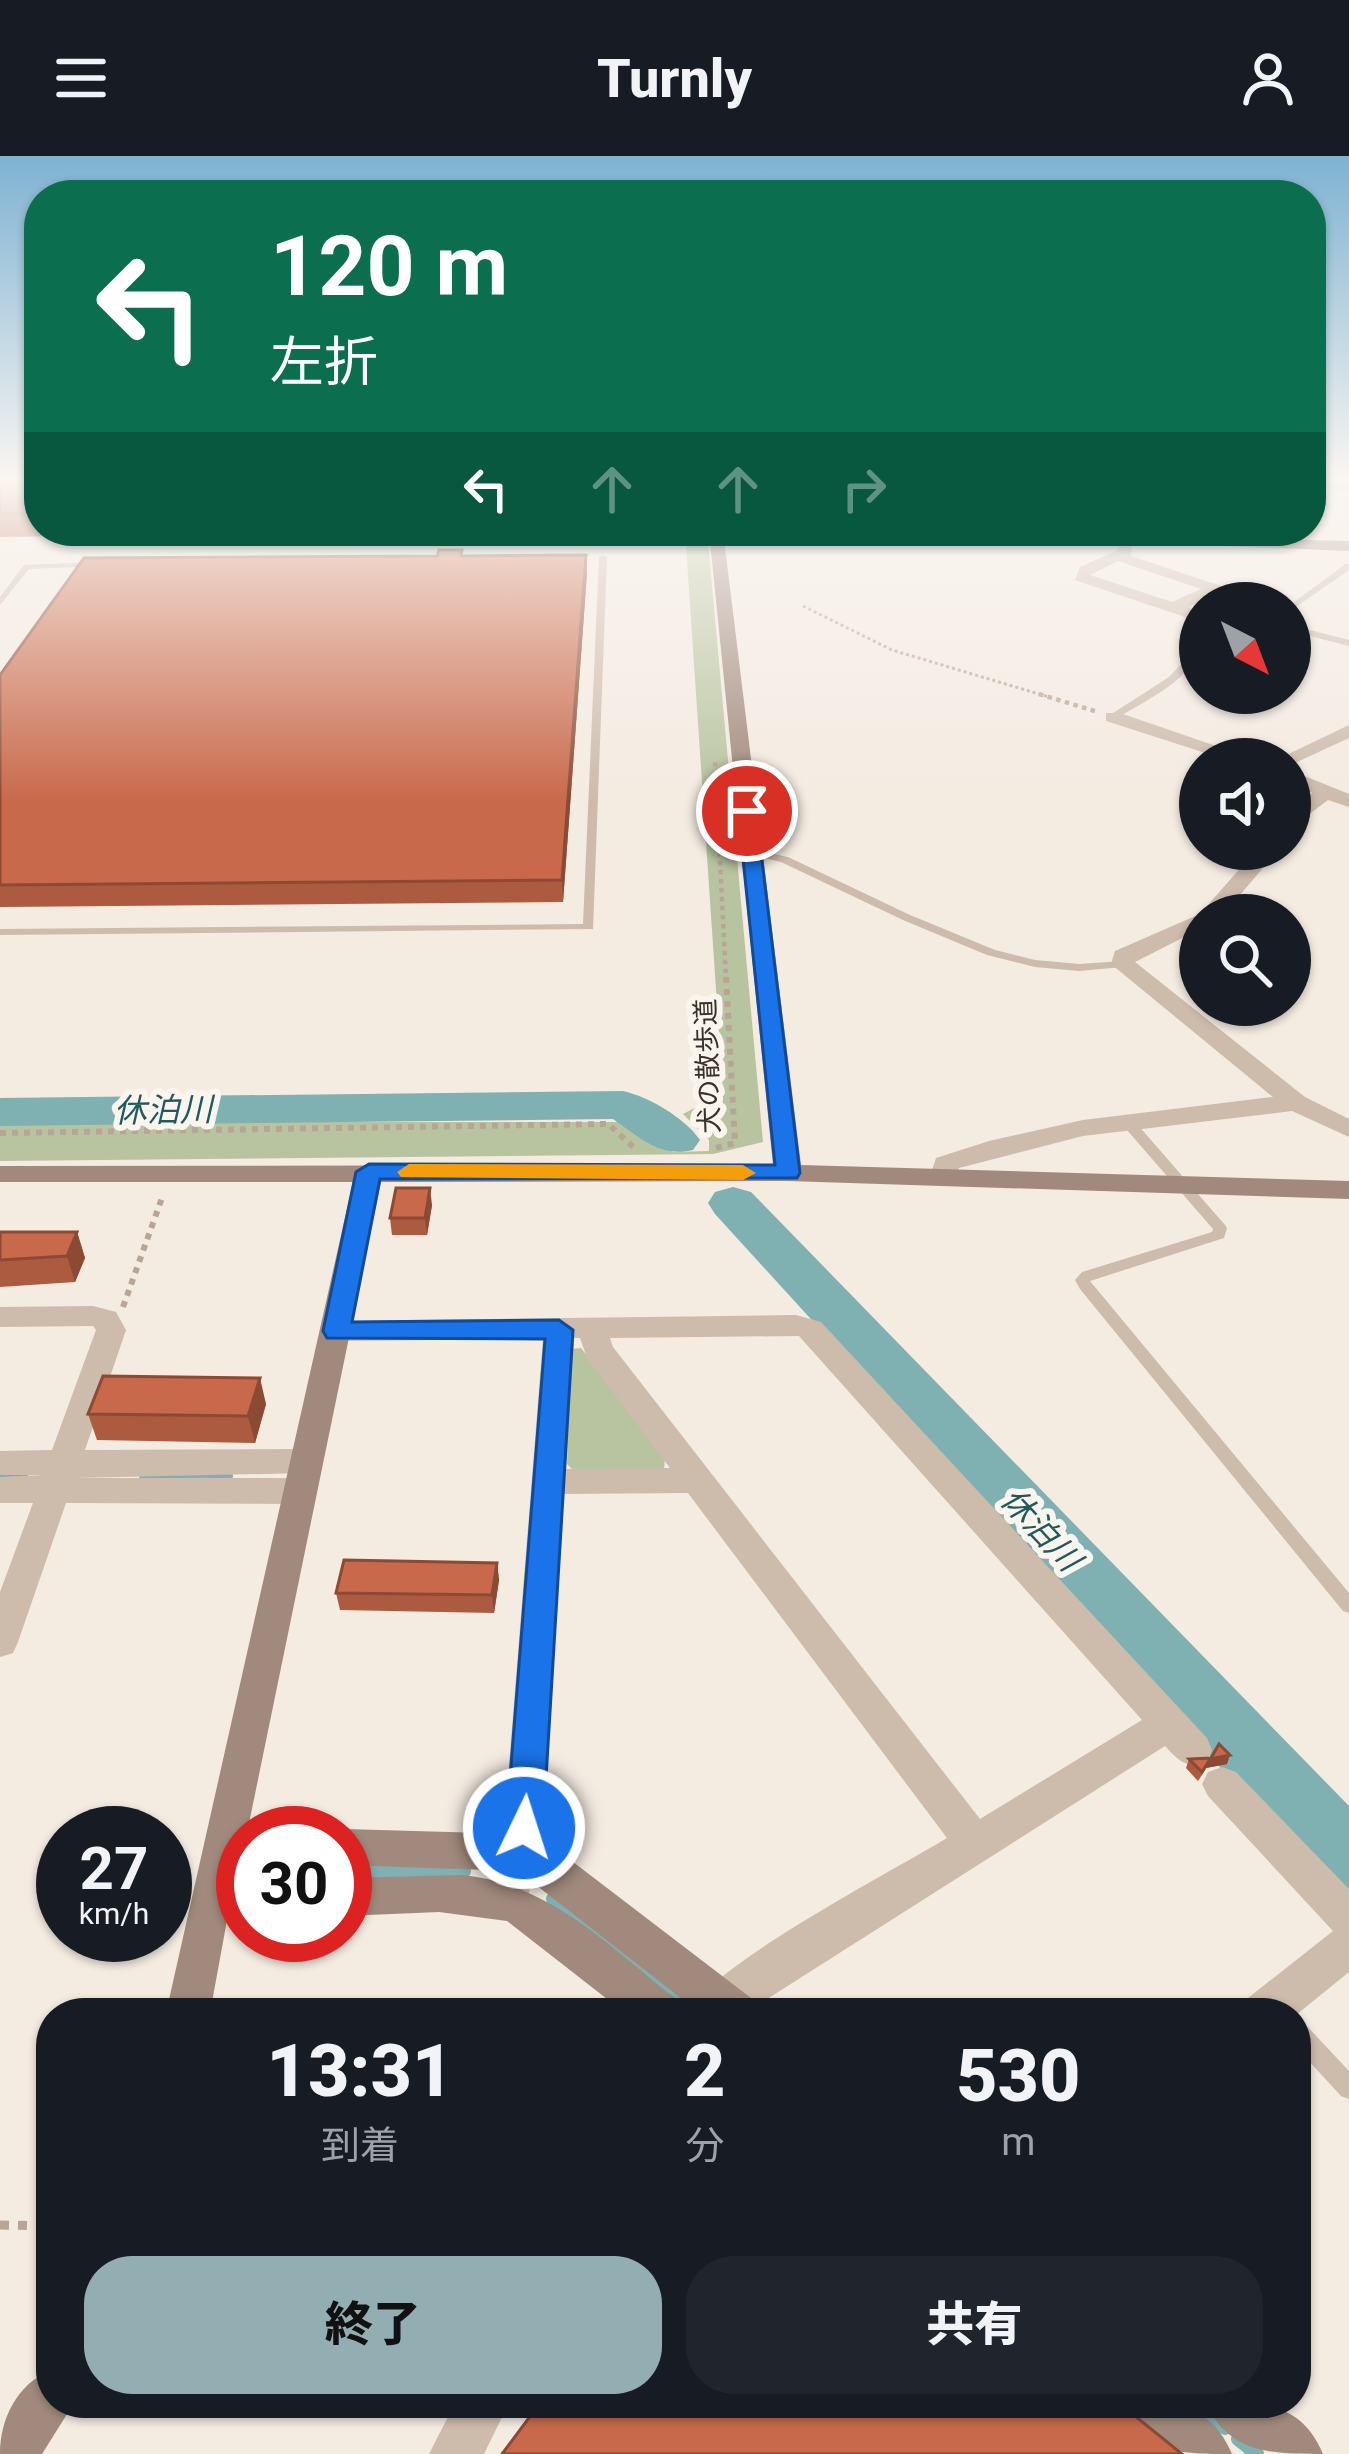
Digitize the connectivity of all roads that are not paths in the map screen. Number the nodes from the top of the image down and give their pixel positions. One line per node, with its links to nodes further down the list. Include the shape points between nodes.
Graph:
1 (603, 587): 22 (lane, via 590,927)
2 (722, 587): 18 (main road)
3 (1111, 587): 5 (street)
4 (1207, 587): 5 (street, via 1215,590)
5 (1173, 608): 6 (street)
6 (1179, 610)
7 (1311, 633): 8 (lane)
8 (1349, 643)
9 (1179, 675): 10 (lane)
10 (1112, 716): 12 (street)
11 (1349, 730): 13 (street)
12 (1180, 738)
13 (1311, 748)
14 (1311, 786): 15 (street)
15 (1324, 792): 16 (street); 17 (street)
16 (1349, 801)
17 (1311, 804)
18 (751, 852): 23 (lane, via 1014,960 1070,970); 28 (main road)
19 (1250, 870): 20 (street)
20 (1229, 894)
21 (1179, 931): 23 (street, via 1123,956)
22 (0, 932)
23 (1123, 964): 24 (street)
24 (1296, 1103): 25 (street); 26 (street)
25 (1124, 1119): 30 (street, via 957,1158 946,1164); 31 (lane)
26 (1349, 1129)
27 (369, 1172): 28 (main road); 29 (main road); 35 (main road)
28 (788, 1173): 30 (main road)
29 (0, 1174)
30 (944, 1179): 31 (main road)
31 (1186, 1187): 32 (main road); 42 (lane, via 1219,1235 1082,1280)
32 (1349, 1190)
33 (0, 1317): 37 (street, via 108,1322)
34 (576, 1329): 35 (street); 39 (street); 40 (street); 46 (street, via 810,1329 1181,1737)
35 (337, 1331): 38 (main road)
36 (0, 1463): 37 (street)
37 (61, 1476): 38 (street); 41 (street); 43 (street)
38 (303, 1476): 45 (main road)
39 (696, 1480): 40 (street); 46 (street)
40 (549, 1482): 48 (street)
41 (0, 1490)
42 (1349, 1606)
43 (0, 1642)
44 (1222, 1784): 51 (street)
45 (242, 1806)
46 (974, 1842): 57 (street)
47 (372, 1848): 48 (main road)
48 (522, 1853): 50 (street); 56 (main road)
49 (372, 1896): 50 (main road)
50 (509, 1900): 55 (main road)
51 (1349, 1918)
52 (216, 1937): 54 (main road)
53 (1349, 1945): 58 (street)
54 (194, 1998)
55 (640, 1998)
56 (709, 1998)
57 (739, 1998)
58 (1296, 1998)
59 (1311, 2049): 60 (lane)
60 (1349, 2088)
61 (36, 2418): 65 (main road)
62 (474, 2418): 66 (street)
63 (1162, 2418): 67 (main road)
64 (1251, 2418): 68 (main road)
65 (11, 2454)
66 (454, 2454)
67 (1206, 2454)
68 (1297, 2454)

